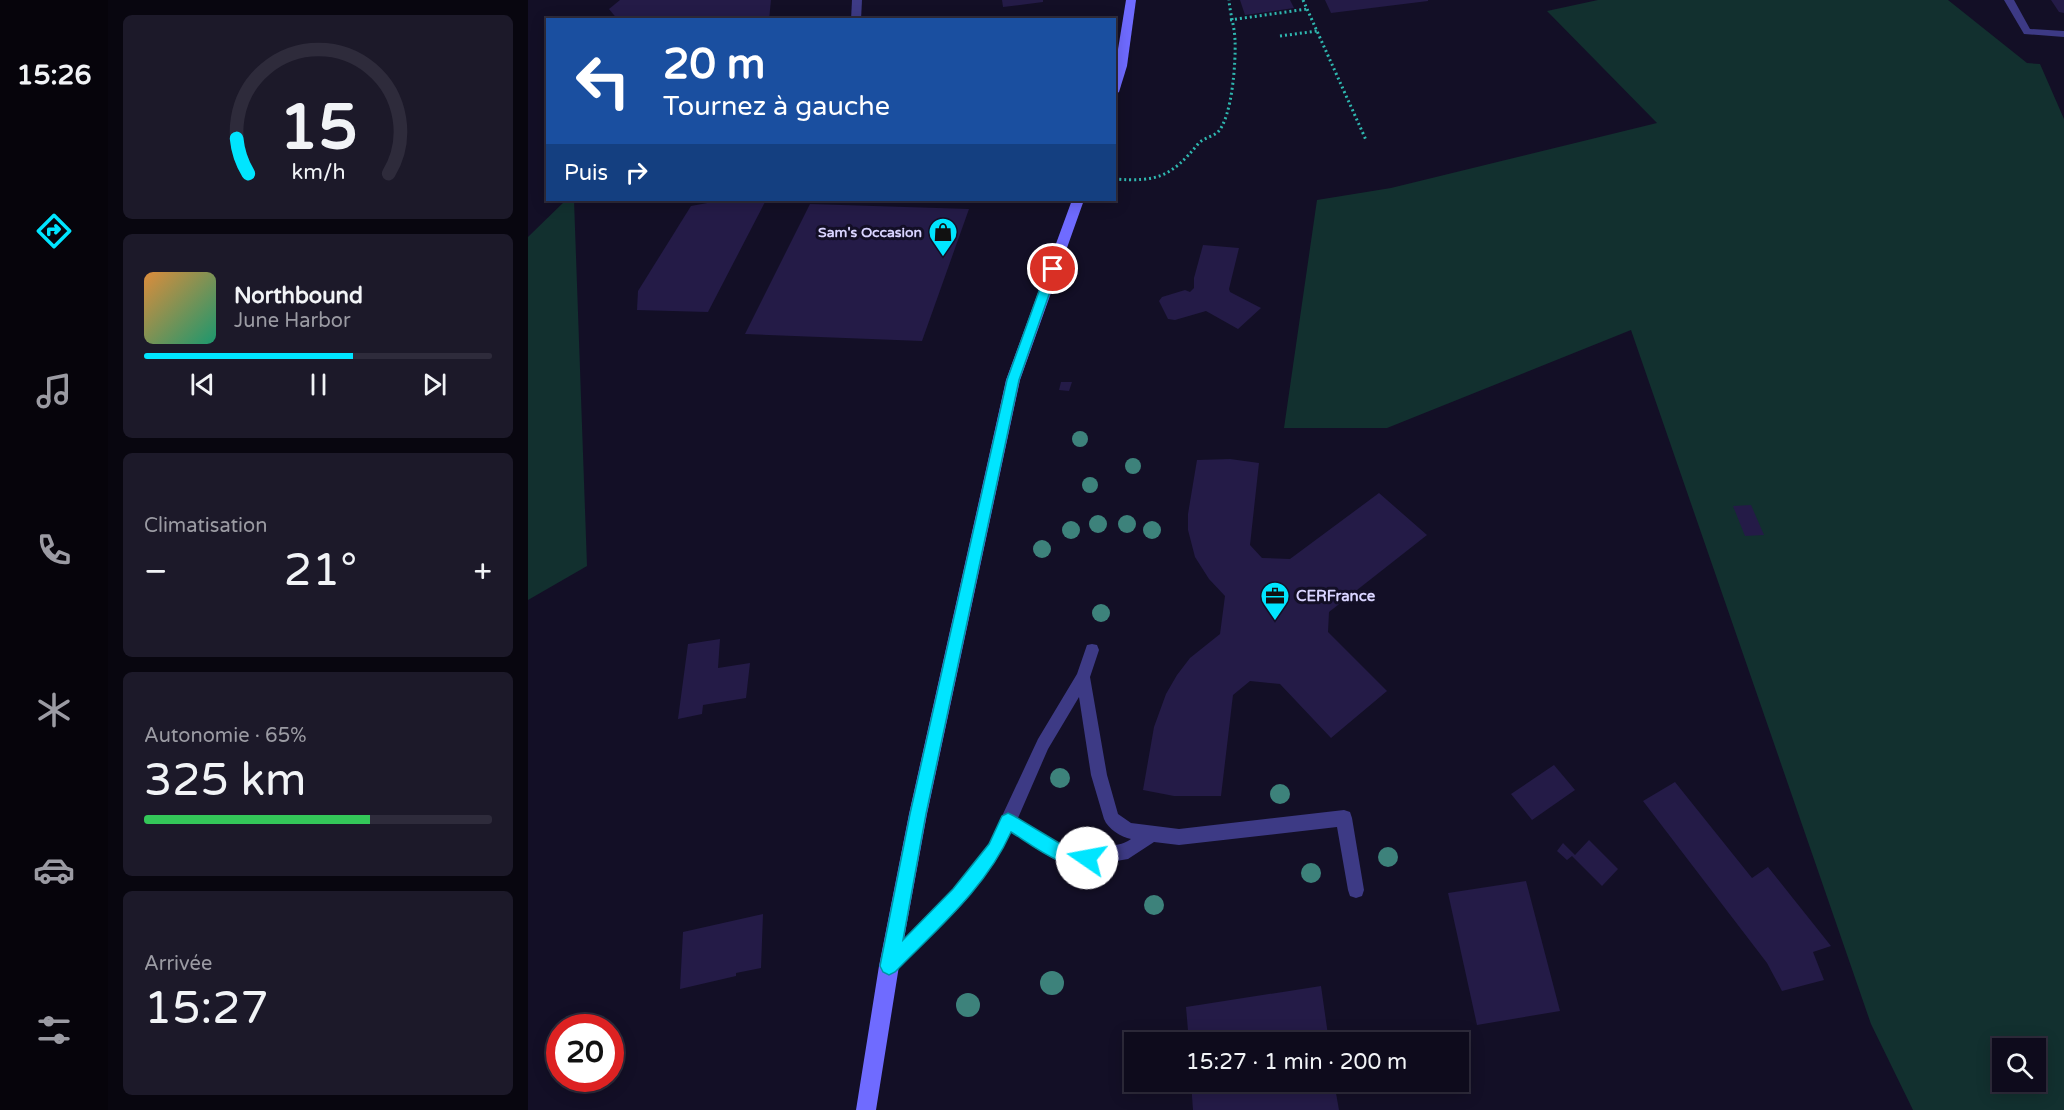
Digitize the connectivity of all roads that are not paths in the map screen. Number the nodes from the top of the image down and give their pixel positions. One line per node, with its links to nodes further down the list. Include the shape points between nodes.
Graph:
1 (857, 0): 4 (street)
2 (1131, 0): 6 (main road)
3 (2009, 0): 5 (street, via 2027,32)
4 (856, 18)
5 (2064, 34)
6 (1116, 86)
7 (1078, 201): 13 (main road, via 1013,380 918,814)
8 (1092, 650): 9 (lane)
9 (1083, 676): 10 (lane, via 1043,744); 11 (lane, via 1099,775 1112,819 1128,831)
10 (1008, 821): 11 (lane, via 1061,854 1087,858 1128,851); 13 (lane, via 995,850 959,895)
11 (1152, 834): 12 (lane, via 1179,837 1344,818)
12 (1356, 890)
13 (889, 966): 14 (main road)
14 (866, 1110)

